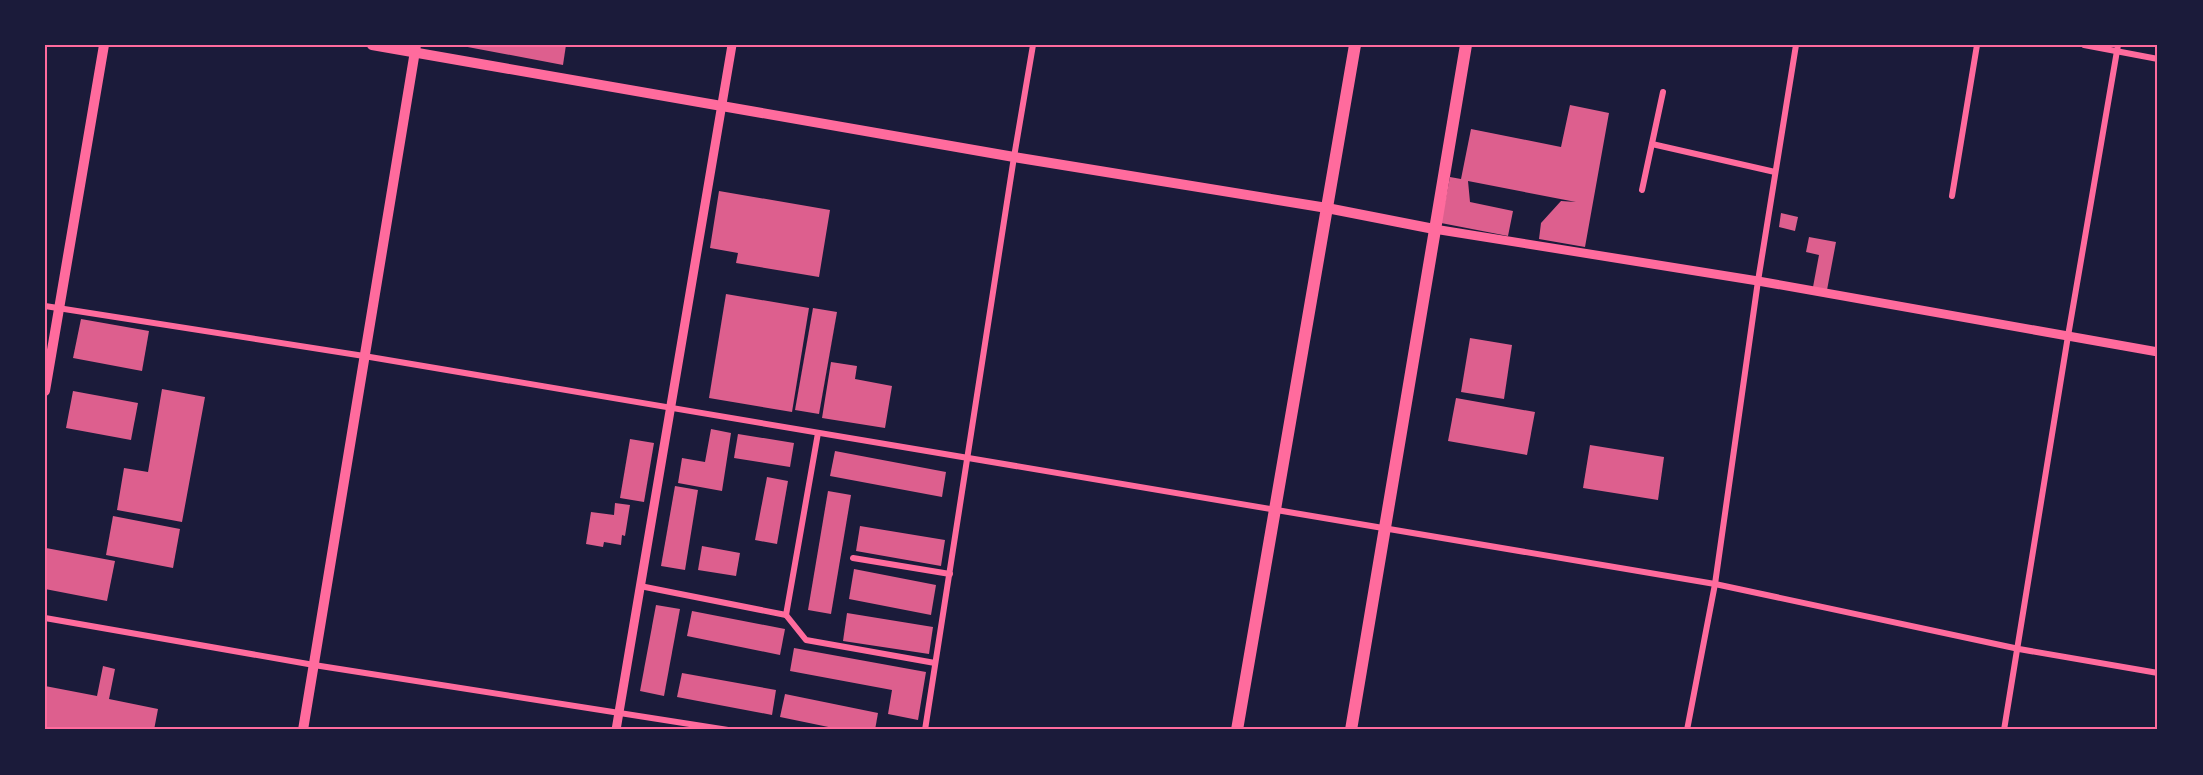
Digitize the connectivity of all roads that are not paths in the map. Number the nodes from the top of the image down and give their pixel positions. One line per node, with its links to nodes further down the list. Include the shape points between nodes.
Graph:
1 (104, 45): 24 (main road)
2 (372, 45): 11 (main road)
3 (732, 45): 14 (street)
4 (1033, 45): 16 (street)
5 (1355, 45): 20 (main road)
6 (1466, 45): 21 (main road)
7 (1796, 45): 17 (street)
8 (1977, 45): 19 (street)
9 (2084, 45): 10 (street)
10 (2118, 48): 12 (street); 25 (street)
11 (415, 49): 14 (main road); 27 (main road)
12 (2158, 59)
13 (1663, 92): 15 (street)
14 (722, 105): 16 (main road); 29 (street)
15 (1652, 144): 17 (street); 18 (street)
16 (1014, 157): 20 (main road); 31 (street)
17 (1775, 172): 22 (street)
18 (1642, 190)
19 (1952, 196)
20 (1327, 208): 21 (main road); 32 (main road)
21 (1434, 229): 22 (street); 33 (main road)
22 (1758, 281): 25 (street); 36 (street)
23 (45, 306): 24 (street)
24 (59, 309): 27 (street); 28 (main road)
25 (2068, 336): 26 (street); 40 (street)
26 (2158, 352)
27 (364, 356): 29 (street); 42 (main road)
28 (45, 391)
29 (671, 407): 30 (street); 37 (street)
30 (818, 433): 31 (street); 38 (street)
31 (968, 458): 32 (street); 35 (street)
32 (1275, 511): 33 (street); 49 (main road)
33 (1386, 530): 36 (street); 50 (main road)
34 (853, 558): 35 (street)
35 (950, 574): 41 (street)
36 (1715, 584): 40 (street); 51 (street)
37 (640, 586): 38 (street); 44 (street)
38 (786, 615): 41 (street, via 806,640)
39 (45, 618): 42 (street)
40 (2019, 649): 43 (street); 52 (street)
41 (934, 663): 48 (street)
42 (314, 665): 44 (street); 45 (main road)
43 (2158, 673)
44 (619, 712): 46 (street); 47 (street)
45 (303, 730)
46 (616, 730)
47 (728, 730)
48 (925, 730)
49 (1237, 730)
50 (1351, 730)
51 (1687, 730)
52 (2004, 730)

